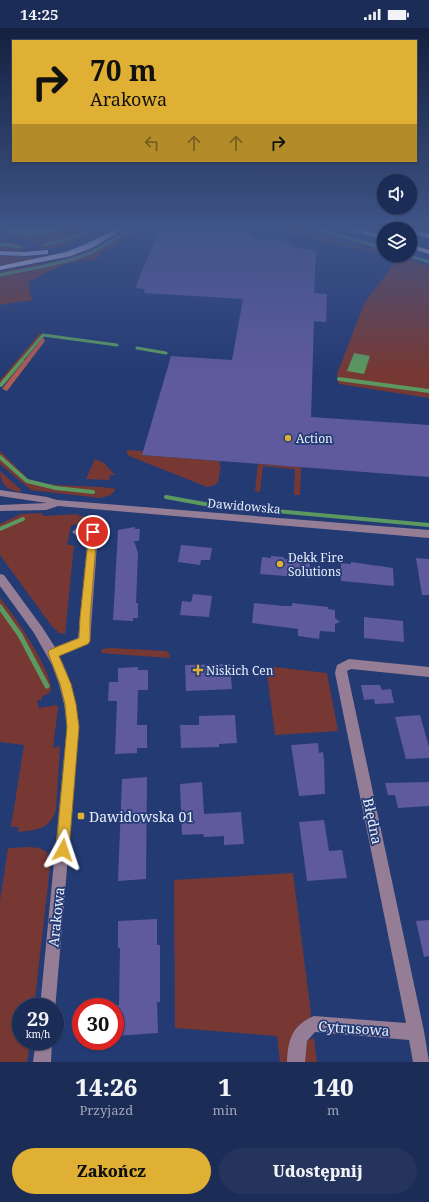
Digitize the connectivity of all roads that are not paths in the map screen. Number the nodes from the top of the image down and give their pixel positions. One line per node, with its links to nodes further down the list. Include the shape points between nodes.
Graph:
1 (0, 493): 2 (street, Dawidowska)
2 (58, 504): 3 (street, Dawidowska, via 46,507); 5 (street, Dawidowska)
3 (0, 508)
4 (77, 532): 7 (street, via 93,532 84,641)
5 (429, 534)
6 (0, 578): 7 (street, Arakowa, via 41,632)
7 (53, 653): 9 (street, Arakowa, via 66,684 73,727)
8 (429, 672): 10 (street, Błędna, via 349,664 341,669)
9 (49, 998)
10 (416, 1031): 13 (street, Cytrusowa, via 314,1024 307,1027 299,1036); 14 (street, Błędna)
11 (43, 1050): 12 (street)
12 (42, 1062)
13 (296, 1062)
14 (422, 1062)

